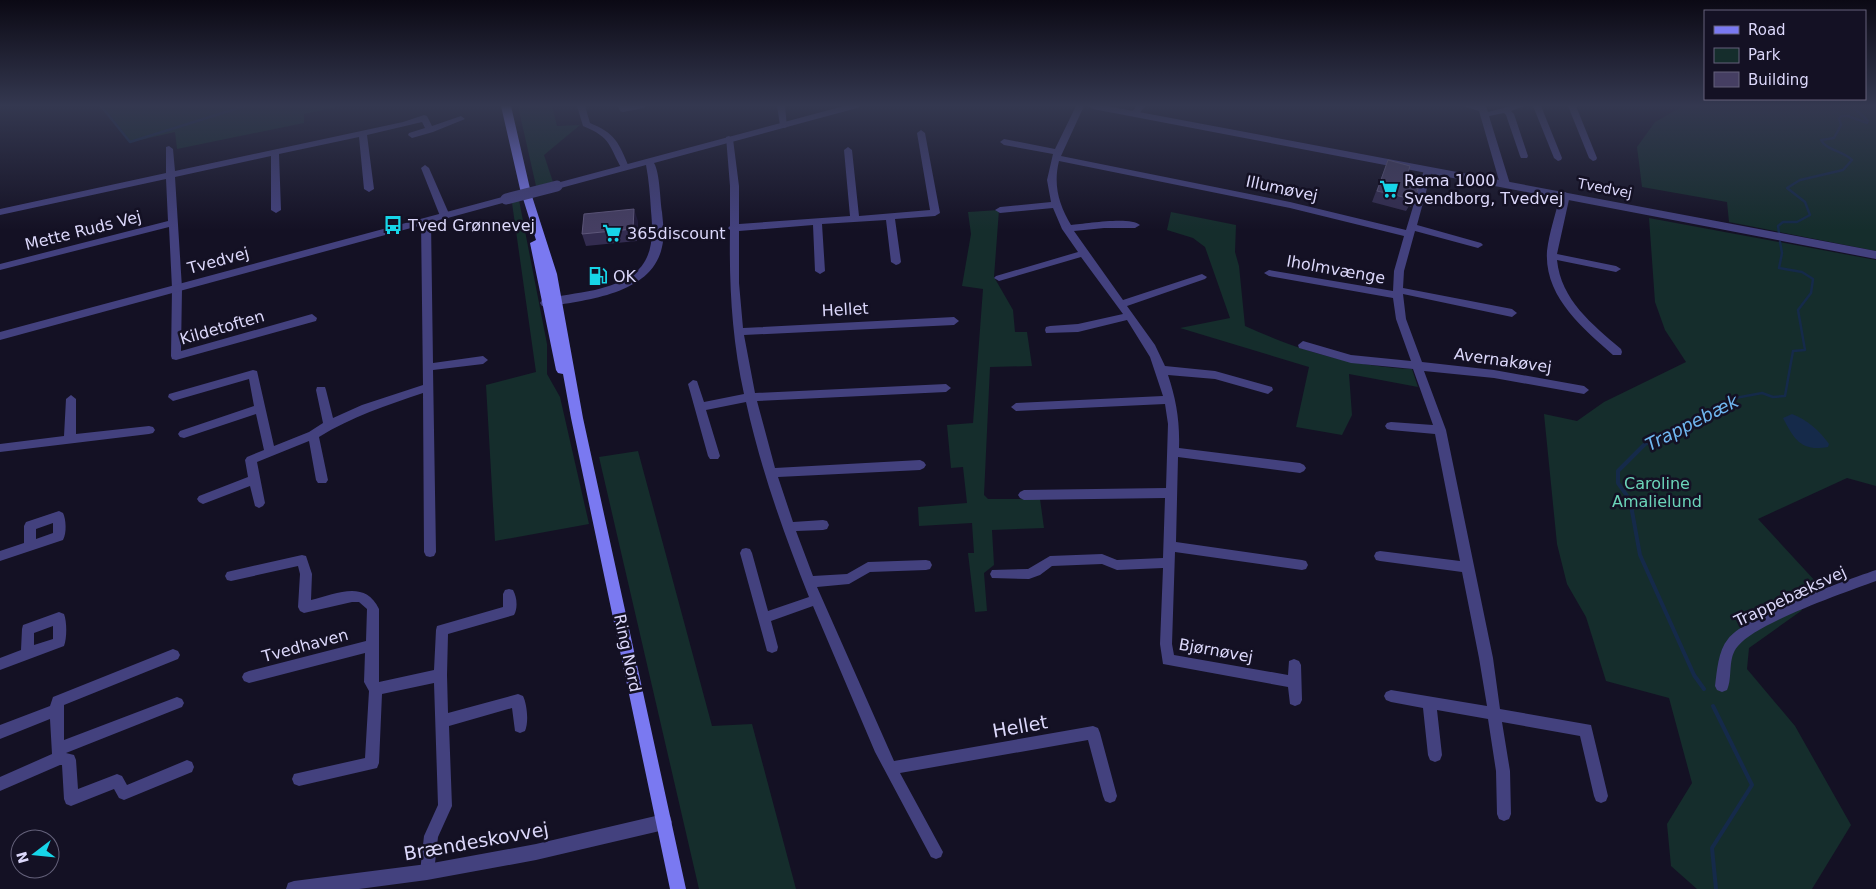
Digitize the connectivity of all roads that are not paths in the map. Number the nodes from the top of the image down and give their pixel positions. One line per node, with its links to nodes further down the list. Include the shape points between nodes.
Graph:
1 (296, 147): 17 (street)
2 (365, 147): 28 (street)
3 (515, 147): 57 (main road, Ring Nord, via 552,274)
4 (616, 147): 23 (street)
5 (698, 147): 22 (street, Tvedvej)
6 (731, 147): 41 (street)
7 (924, 147): 35 (street, via 935,213)
8 (1027, 147): 18 (street)
9 (1061, 147): 18 (street, Bjørnøvej)
10 (1319, 147): 25 (street, Tvedvej)
11 (1494, 147): 27 (street)
12 (1521, 147): 19 (street)
13 (1554, 147): 20 (street)
14 (1589, 147): 21 (street)
15 (169, 149): 26 (street)
16 (848, 150): 36 (street)
17 (275, 152): 26 (street); 31 (street)
18 (1058, 155): 30 (street, Bjørnøvej, via 1052,178); 43 (street, Illumøvej)
19 (1524, 156)
20 (1558, 158)
21 (1593, 158)
22 (648, 161): 23 (street, Tvedvej); 57 (street, via 658,239 654,258 643,272 622,285)
23 (625, 167): 34 (street, Tvedvej, bridge)
24 (425, 168): 34 (street)
25 (1428, 170): 27 (street, Tvedvej); 43 (street)
26 (170, 174): 33 (street); 39 (street)
27 (1505, 184): 29 (street, Tvedvej)
28 (369, 188)
29 (1565, 195): 46 (street, Tvedvej); 47 (street)
30 (1055, 205): 32 (street); 42 (street, Bjørnøvej)
31 (276, 210)
32 (1000, 210)
33 (0, 212)
34 (445, 216): 37 (street, Tvedvej)
35 (890, 217): 36 (street); 48 (street)
36 (855, 219): 38 (street)
37 (426, 221): 55 (street, Tvedvej); 70 (street)
38 (817, 222): 41 (street); 51 (street)
39 (173, 223): 49 (street, Mette Ruds Vej); 55 (street)
40 (1135, 225): 42 (street)
41 (733, 228): 64 (street, via 733,282)
42 (1067, 229): 45 (street, Bjørnøvej)
43 (1412, 231): 44 (street); 56 (street, via 1399,271)
44 (1478, 245)
45 (1085, 253): 54 (street); 58 (street, Bjørnøvej)
46 (1876, 255)
47 (1552, 256): 50 (street); 67 (street, via 1556,280 1564,298 1579,318)
48 (896, 262)
49 (0, 267)
50 (1616, 269)
51 (820, 271)
52 (1269, 273): 56 (street, Iholmvænge)
53 (1202, 277): 58 (street)
54 (999, 278)
55 (177, 288): 61 (street, Kildetoften, via 176,356); 65 (street, Tvedvej)
56 (1398, 293): 59 (street); 69 (street, via 1401,319)
57 (552, 302): 153 (main road, Ring Nord, via 556,347 577,418)
58 (1121, 304): 60 (street, Bjørnøvej)
59 (1512, 313)
60 (1130, 316): 63 (street, via 1078,328); 71 (street, Bjørnøvej)
61 (312, 318)
62 (954, 321): 64 (street, Hellet)
63 (1050, 330)
64 (738, 332): 80 (street)
65 (0, 336)
66 (1303, 345): 69 (street, Avernakøvej, via 1351,359)
67 (1617, 352)
68 (482, 360): 70 (street)
69 (1416, 366): 77 (street, Avernakøvej, via 1494,374); 88 (street)
70 (429, 367): 73 (street)
71 (1162, 370): 76 (street, via 1215,375); 81 (street, Bjørnøvej)
72 (694, 384): 84 (street)
73 (429, 387): 85 (street, via 366,408); 109 (street)
74 (946, 388): 80 (street)
75 (321, 390): 85 (street)
76 (1268, 390)
77 (1584, 390)
78 (173, 397): 83 (street, via 253,374)
79 (71, 399): 91 (street)
80 (750, 399): 84 (street, via 740,398); 98 (street)
81 (1171, 400): 82 (street); 94 (street, Bjørnøvej)
82 (1016, 407)
83 (260, 408): 89 (street); 93 (street)
84 (700, 408): 95 (street)
85 (329, 425): 90 (street)
86 (1391, 426): 88 (street)
87 (149, 430): 91 (street)
88 (1440, 430): 116 (street)
89 (184, 434)
90 (313, 435): 93 (street); 100 (street)
91 (70, 438): 92 (street)
92 (0, 448)
93 (270, 452): 99 (street, via 251,460)
94 (1174, 452): 97 (street); 101 (street, Bjørnøvej)
95 (714, 456)
96 (920, 465): 98 (street)
97 (1300, 468)
98 (771, 474): 106 (street)
99 (254, 479): 103 (street); 104 (street)
100 (322, 480)
101 (1171, 492): 102 (street); 108 (street, Bjørnøvej)
102 (1024, 495)
103 (203, 499)
104 (259, 502)
105 (824, 525): 106 (street)
106 (787, 527): 120 (street)
107 (30, 546): 111 (street)
108 (1169, 546): 113 (street, Bjørnøvej); 115 (street)
109 (430, 552)
110 (746, 553): 123 (street)
111 (0, 556)
112 (1380, 556): 116 (street)
113 (1168, 564): 117 (street, via 1117,565 1102,559 1050,561 1029,574); 132 (street, Bjørnøvej, via 1168,660)
114 (926, 565): 120 (street, via 868,567 849,578)
115 (1302, 565)
116 (1468, 567): 140 (street)
117 (996, 574)
118 (1876, 575): 133 (street, Trappebæksvej, via 1744,632 1727,652)
119 (231, 576): 124 (street, Tvedhaven, via 302,560 306,574 304,607 352,596 363,597 372,609)
120 (808, 582): 122 (street)
121 (508, 594): 130 (street, via 510,611 442,630)
122 (814, 600): 123 (street); 147 (street)
123 (764, 618): 125 (street)
124 (371, 646): 131 (street, Tvedhaven); 134 (street, Tvedhaven, via 371,682)
125 (772, 647)
126 (27, 654): 128 (street)
127 (173, 656): 139 (street, via 58,701)
128 (0, 664)
129 (1294, 664): 132 (street)
130 (440, 675): 134 (street); 141 (street)
131 (249, 678)
132 (1294, 682): 136 (street)
133 (1722, 686)
134 (376, 689): 148 (street, Tvedhaven, via 372,763)
135 (1391, 696): 137 (street)
136 (1295, 700)
137 (1429, 702): 140 (street); 145 (street)
138 (177, 703): 144 (street)
139 (56, 710): 143 (street); 144 (street)
140 (1495, 714): 151 (street, via 1586,730); 152 (street, via 1503,771)
141 (442, 721): 142 (street, via 518,700); 155 (street, via 445,806 431,836)
142 (520, 726)
143 (0, 732)
144 (59, 754): 146 (street, via 69,760 72,798 117,781 124,793); 149 (street)
145 (1434, 755)
146 (187, 767)
147 (891, 768): 150 (street, Hellet, via 1092,733); 154 (street)
148 (299, 779)
149 (0, 784)
150 (1110, 796)
151 (1601, 796)
152 (1504, 814)
153 (664, 822): 155 (street, Brændeskovvej, via 536,852); 157 (main road, Ring Nord)
154 (936, 852)
155 (427, 872): 156 (street, Brændeskovvej)
156 (294, 889)
157 (678, 889)

